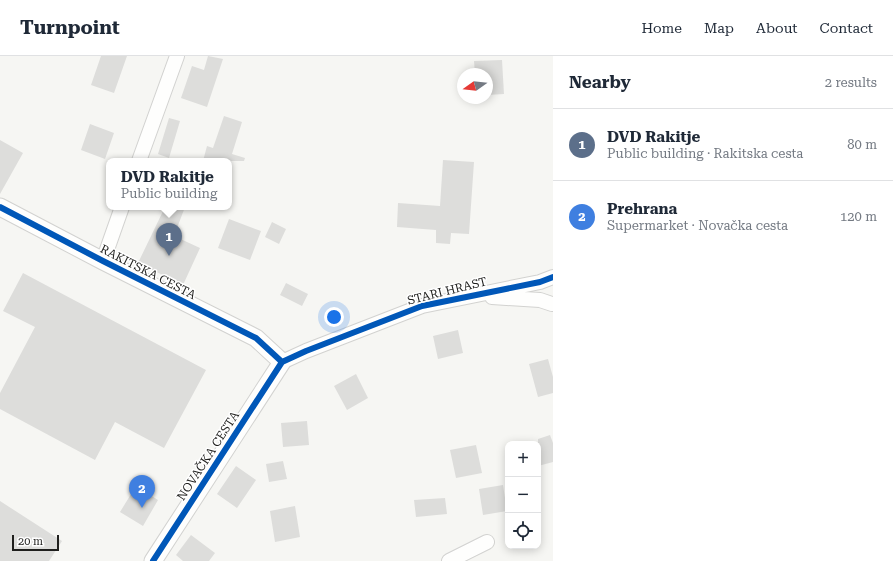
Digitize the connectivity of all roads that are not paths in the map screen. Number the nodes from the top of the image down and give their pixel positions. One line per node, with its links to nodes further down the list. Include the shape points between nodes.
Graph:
1 (177, 56): 2 (street)
2 (140, 158)
3 (0, 207): 5 (street, RAKITSKA CESTA)
4 (121, 210): 5 (street)
5 (102, 262): 10 (street, RAKITSKA CESTA, via 256,338)
6 (553, 277): 8 (street, STARI HRAST, via 540,282)
7 (553, 280): 9 (street, via 549,289)
8 (464, 297): 9 (street, STARI HRAST, via 504,296 540,300); 10 (street, STARI HRAST, via 422,306)
9 (553, 305)
10 (282, 362): 12 (street, NOVAČKA CESTA)
11 (487, 542): 13 (street)
12 (153, 561)
13 (449, 561)

